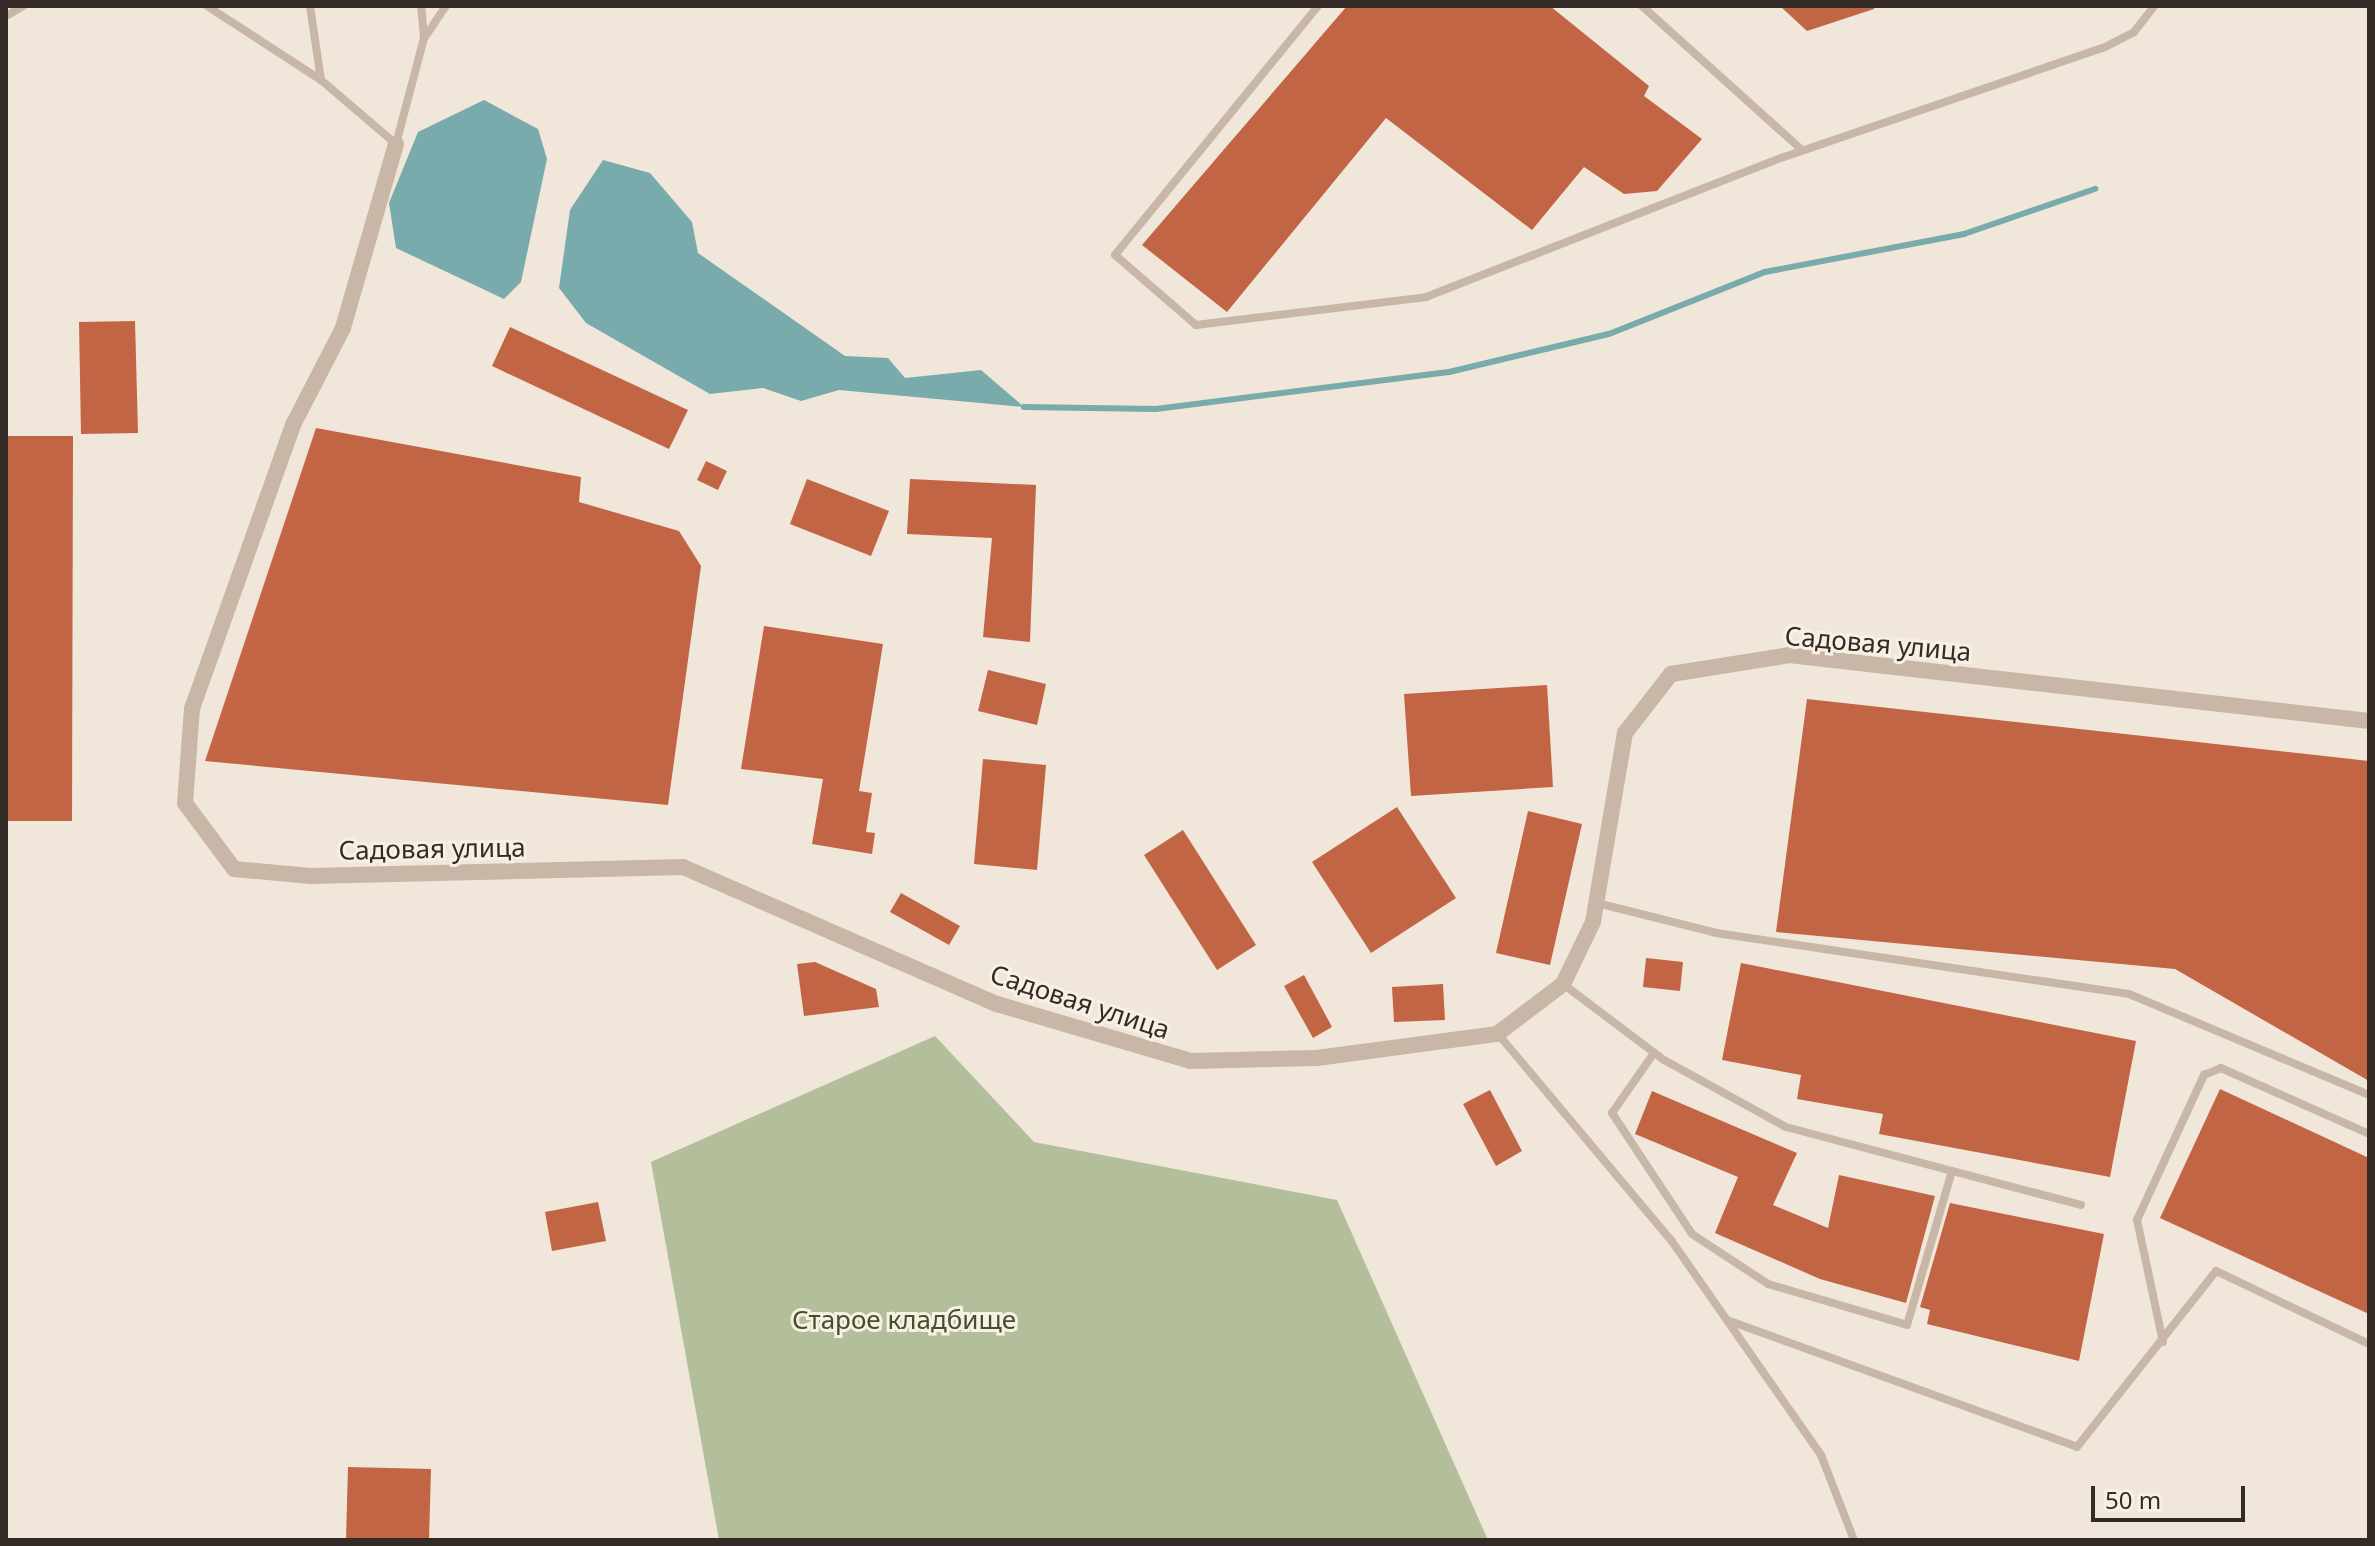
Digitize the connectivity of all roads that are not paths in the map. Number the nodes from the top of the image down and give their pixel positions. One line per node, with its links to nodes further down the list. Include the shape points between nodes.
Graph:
1 (23, 6): 9 (lane)
2 (207, 6): 11 (lane)
3 (310, 6): 11 (lane)
4 (421, 6): 10 (lane)
5 (446, 6): 10 (lane)
6 (1318, 6): 13 (lane, via 1115,255 1196,325 1426,297)
7 (1642, 6): 13 (lane)
8 (2154, 6): 13 (lane, via 2134,32 2103,48)
9 (6, 16)
10 (424, 38): 12 (lane)
11 (321, 80): 12 (lane)
12 (396, 144): 17 (street, Садовая улица, via 343,328 287,439 192,708 185,803 234,869 311,876 683,867 997,1004 1191,1061 1317,1058)
13 (1802, 150)
14 (2369, 721): 15 (street, Садовая улица, via 1789,655 1671,674 1625,733)
15 (1596, 902): 16 (street, Садовая улица); 19 (lane, via 1716,933 2129,994)
16 (1563, 984): 17 (street, Садовая улица); 18 (lane)
17 (1497, 1034): 23 (lane, via 1671,1240)
18 (1654, 1053): 21 (lane, via 1786,1127); 21 (lane, via 1612,1113 1692,1234 1768,1284 1907,1325)
19 (2369, 1095)
20 (2369, 1134): 24 (lane, via 2221,1068 2204,1075 2137,1220)
21 (1952, 1171): 22 (lane)
22 (2081, 1205)
23 (1727, 1320): 24 (lane, via 2077,1447); 26 (lane, via 1821,1455)
24 (2163, 1342): 25 (lane, via 2216,1271)
25 (2369, 1344)
26 (1854, 1540)

